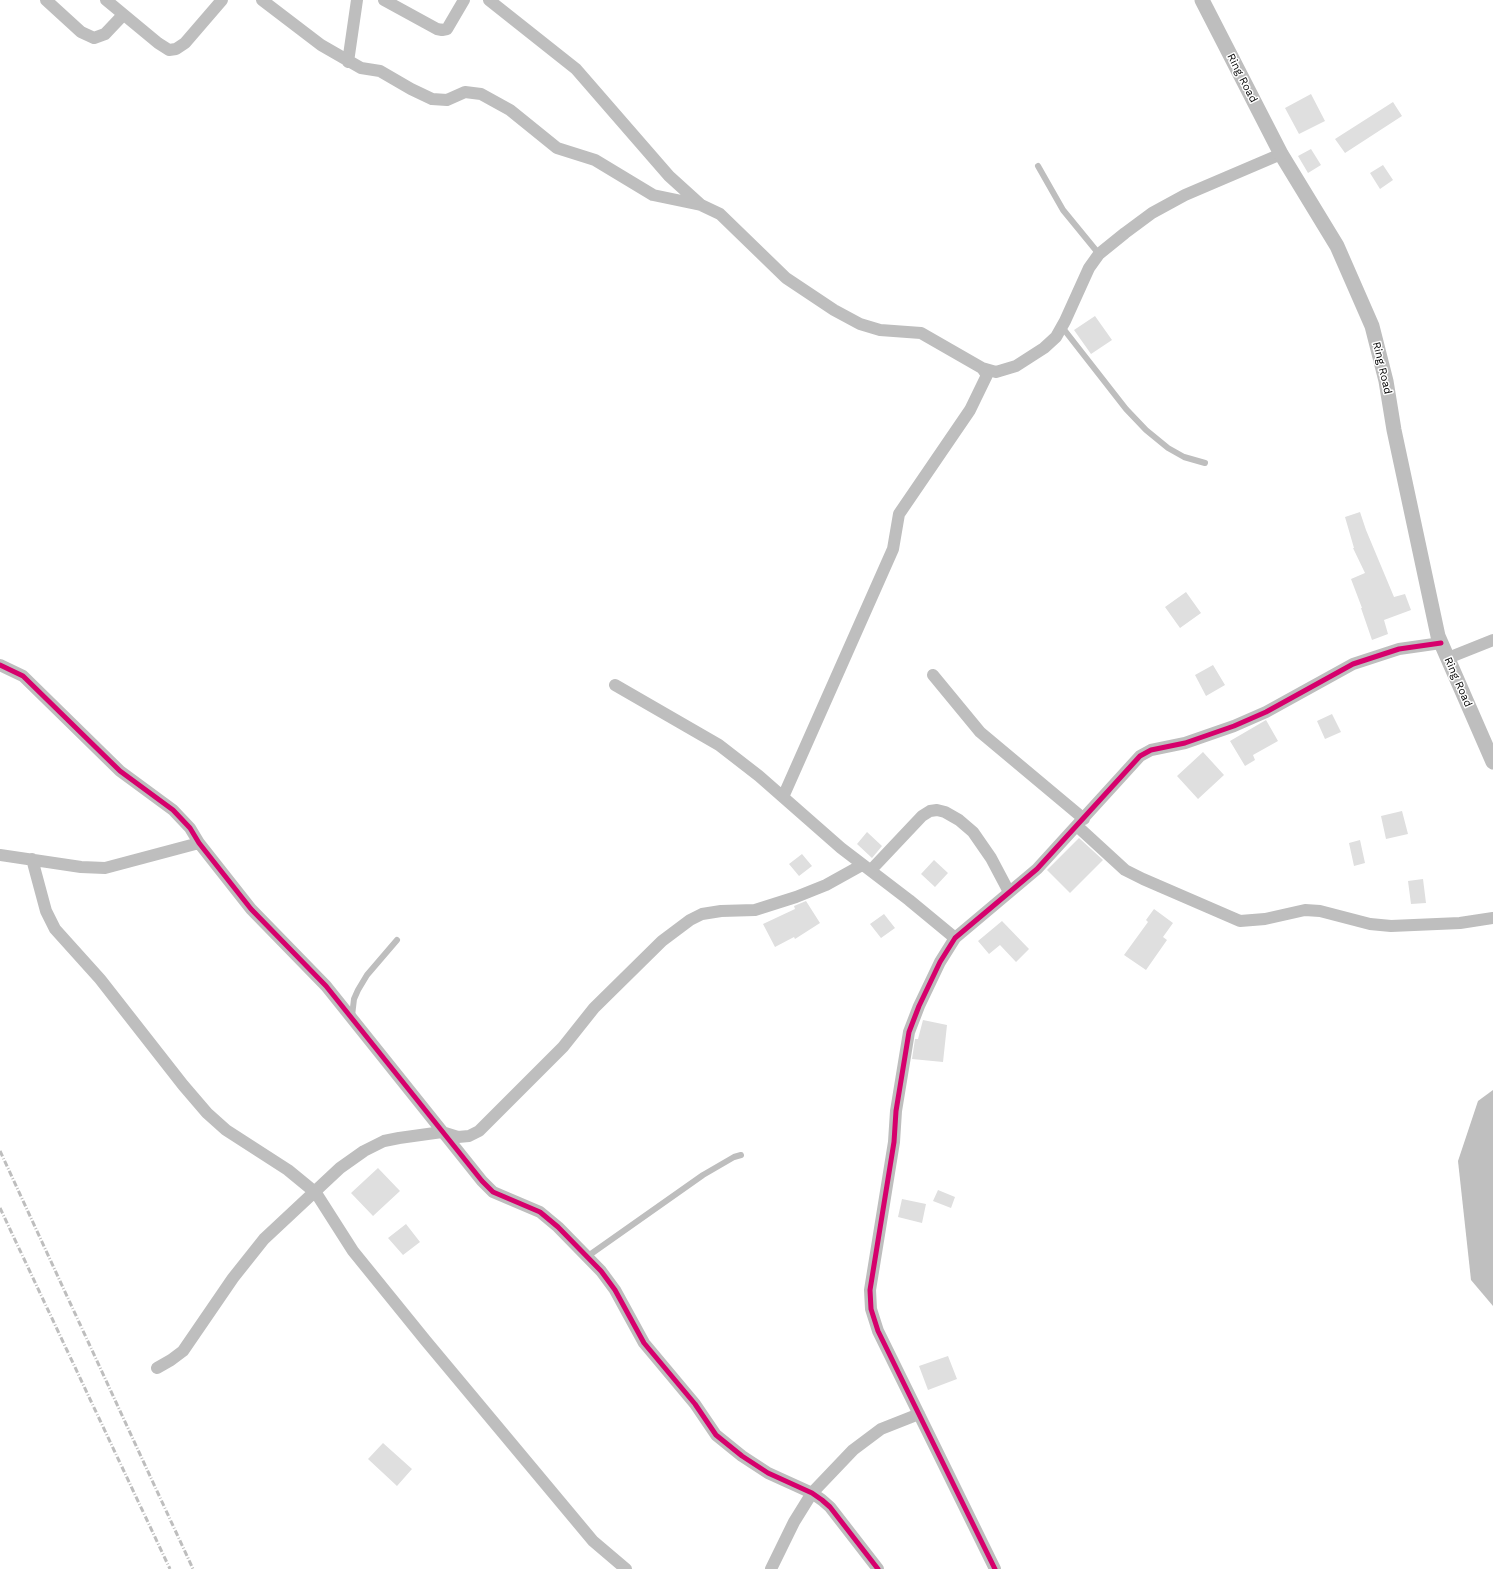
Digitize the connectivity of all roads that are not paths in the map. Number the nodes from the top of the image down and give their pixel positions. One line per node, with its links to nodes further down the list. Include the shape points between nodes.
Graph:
1 (46, 0): 10 (street, via 80,32 94,38 105,34)
2 (106, 0): 10 (street)
3 (222, 0): 10 (street, via 185,43 176,49 169,50 158,43)
4 (262, 0): 11 (street)
5 (357, 0): 11 (street)
6 (384, 0): 7 (street, via 442,30 451,24)
7 (464, 0)
8 (489, 0): 14 (street, via 576,69 664,171)
9 (1202, 0): 12 (street, Ring Road)
10 (123, 15)
11 (348, 62): 14 (street, via 361,68 380,71 432,99 447,100 465,92 481,94 510,110 556,148 596,160 653,196)
12 (1281, 154): 15 (street, via 1184,195 1152,213); 20 (street, Ring Road, via 1337,246 1372,326)
13 (1038, 166): 15 (lane, via 1063,210)
14 (701, 205): 17 (street, via 720,214 786,278 834,310 860,324 880,330 922,333)
15 (1099, 254): 16 (street, via 1082,282)
16 (1062, 327): 17 (street, via 1044,348 1016,366 996,372); 18 (lane, via 1126,409 1146,430 1184,457)
17 (982, 368): 26 (street, via 987,375 970,410 898,514 893,549)
18 (1205, 463)
19 (1493, 640): 21 (street)
20 (1441, 643): 21 (street, Ring Road); 27 (street, via 1399,649 1353,664 1266,712 1234,726 1185,743 1151,750 1140,756 1124,772)
21 (1448, 658): 25 (street, Ring Road)
22 (0, 665): 28 (street, via 23,676 120,771 173,810 190,828)
23 (934, 675): 27 (street, via 980,732)
24 (615, 685): 26 (street, via 719,745)
25 (1493, 762)
26 (782, 797): 31 (street)
27 (1080, 822): 32 (street, via 1037,869); 33 (street, via 1125,870 1240,921 1265,919 1305,910 1391,926 1460,923)
28 (199, 843): 30 (street, via 106,868 80,867); 36 (street, via 250,910 326,986)
29 (0, 855): 30 (street)
30 (32, 859): 39 (street, via 46,911 60,936 100,978 207,1113 226,1130 288,1170)
31 (866, 868): 32 (street, via 922,816 937,810 959,820 973,832); 34 (street); 37 (street, via 796,897 755,910 721,911 702,914 690,920 662,941 594,1008 563,1047 479,1131 469,1136)
32 (1010, 892): 34 (street)
33 (1493, 918)
34 (954, 938): 42 (street, via 940,962 909,1032 870,1290 871,1310 878,1331)
35 (398, 940): 36 (lane, via 366,975 354,999)
36 (352, 1020): 37 (street)
37 (442, 1132): 39 (street, via 384,1141 340,1168); 40 (street, via 494,1192 540,1212)
38 (741, 1156): 40 (lane, via 734,1157 703,1175)
39 (316, 1193): 41 (street, via 259,1245 233,1278 184,1351); 44 (street, via 354,1250 426,1341 593,1542)
40 (588, 1256): 43 (street, via 615,1290 644,1343 695,1404 716,1435 768,1473)
41 (157, 1368)
42 (919, 1414): 43 (street, via 881,1429 868,1438); 47 (street)
43 (812, 1493): 45 (street, via 794,1522); 46 (street, via 830,1508)
44 (626, 1569)
45 (771, 1569)
46 (878, 1569)
47 (995, 1569)

